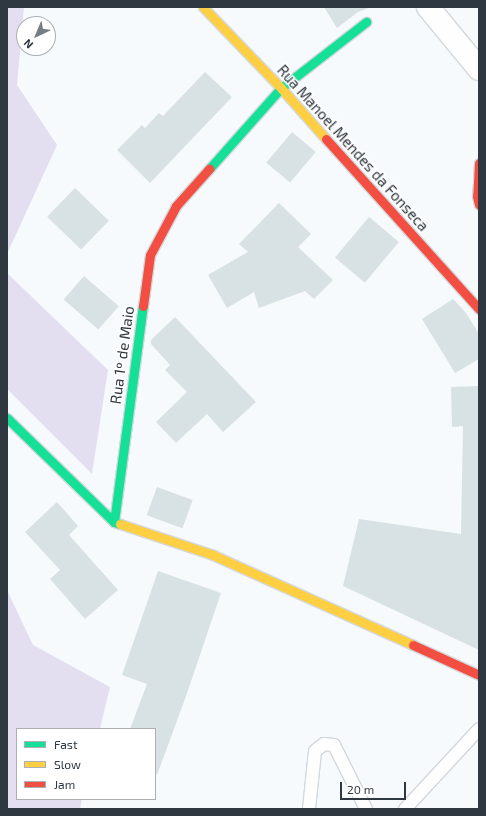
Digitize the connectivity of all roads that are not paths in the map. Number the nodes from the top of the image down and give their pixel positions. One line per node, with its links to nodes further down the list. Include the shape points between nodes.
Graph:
1 (203, 7): 5 (street, Rua Manoel Mendes da Fonseca)
2 (428, 7): 4 (street)
3 (366, 22): 5 (street, Rua 1º de Maio)
4 (479, 70)
5 (281, 88): 8 (street, Rua Manoel Mendes da Fonseca); 10 (street, Rua 1º de Maio, via 176,206 150,255)
6 (479, 163): 7 (street)
7 (479, 205)
8 (479, 309)
9 (7, 418): 10 (street)
10 (114, 522): 11 (street, via 213,555)
11 (479, 675)
12 (479, 729): 15 (lane)
13 (309, 809): 14 (lane, via 315,751 324,744 334,745)
14 (366, 809)
15 (405, 809)

